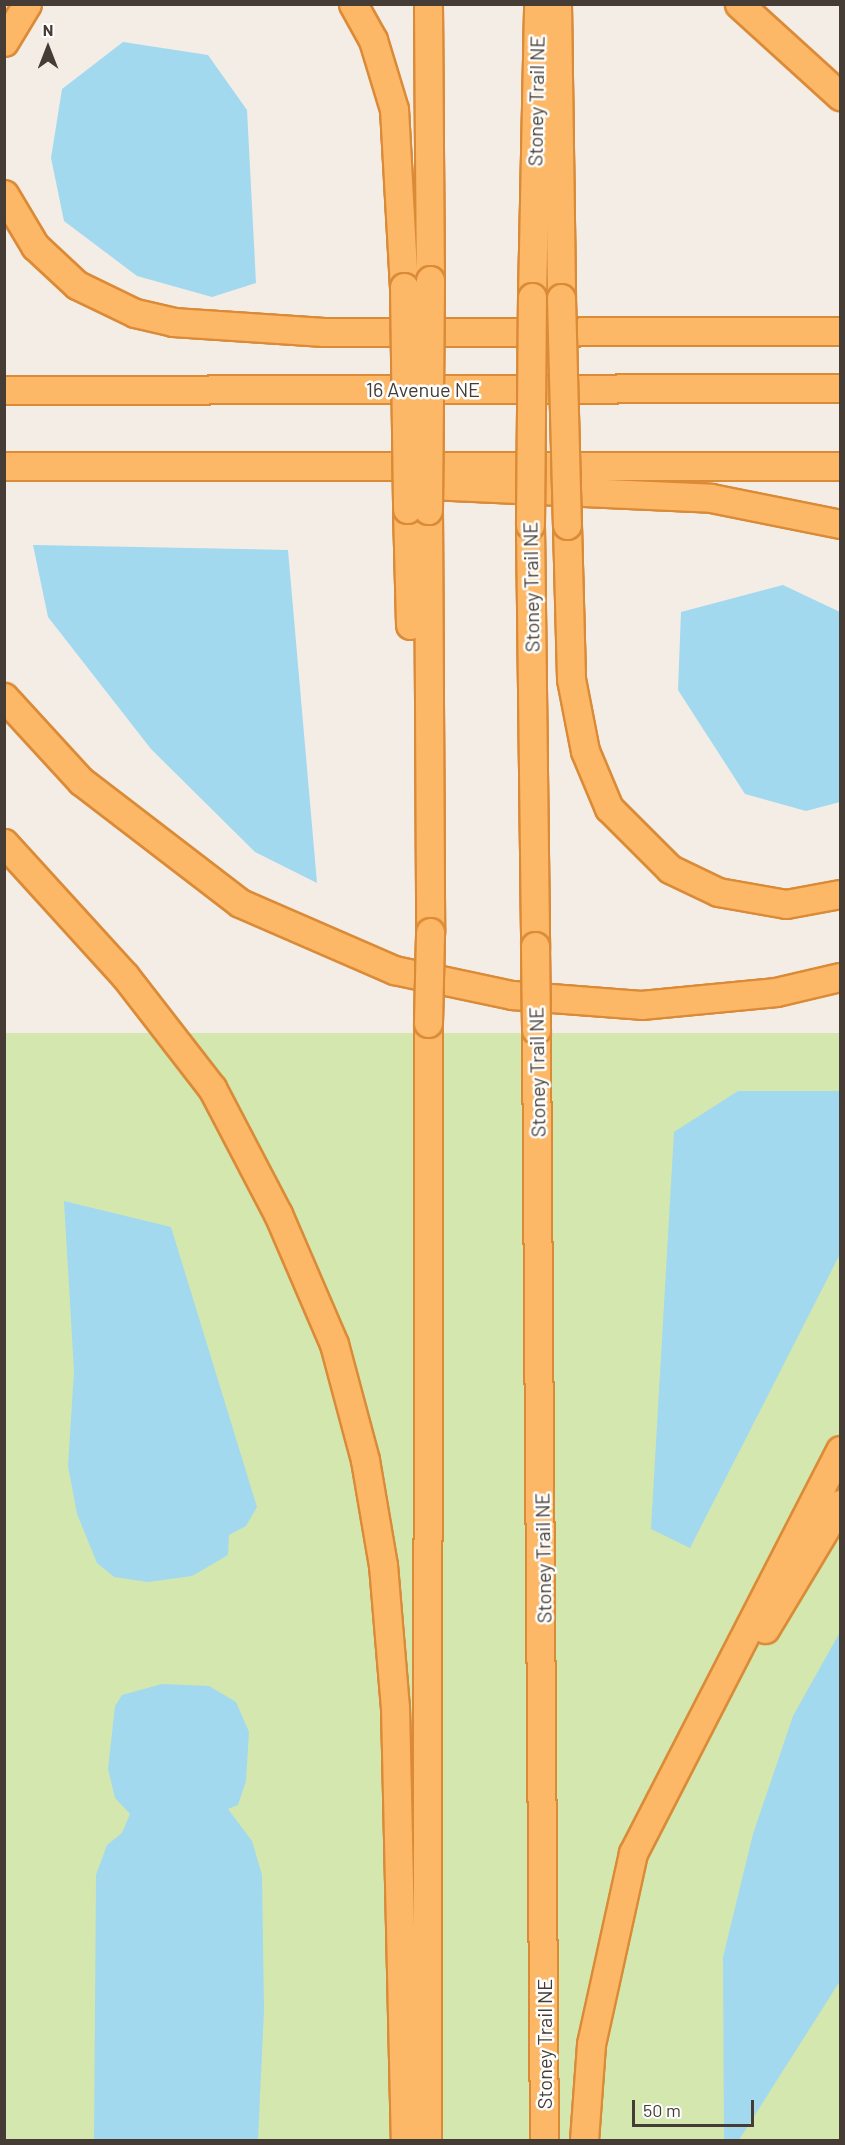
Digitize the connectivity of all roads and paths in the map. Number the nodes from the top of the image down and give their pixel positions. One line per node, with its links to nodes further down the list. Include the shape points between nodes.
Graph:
1 (27, 4): 7 (highway)
2 (353, 4): 16 (highway, bridge, via 373,40 394,110)
3 (428, 4): 16 (highway, bridge, via 430,280)
4 (538, 4): 27 (highway, Stoney Trail NE, bridge, via 530,525)
5 (557, 4): 20 (highway, bridge, via 571,679 585,751 609,808 670,869 718,892 786,904)
6 (739, 4): 8 (highway)
7 (4, 42)
8 (840, 96)
9 (4, 194): 10 (highway, via 35,246 77,285 135,313 173,322 283,331)
10 (840, 331)
11 (840, 388): 12 (highway, 16 Avenue NE)
12 (4, 390)
13 (4, 466): 14 (highway)
14 (332, 466): 15 (highway); 17 (highway, via 357,483 711,498)
15 (840, 466)
16 (417, 509): 26 (highway, bridge, via 423,926 415,947 428,985)
17 (840, 524)
18 (4, 697): 21 (highway, via 81,781 240,903 394,970 512,995 641,1005 776,993)
19 (4, 843): 25 (highway, via 125,975 212,1088 278,1214 334,1344 365,1460 383,1565 395,1707)
20 (840, 894)
21 (840, 977)
22 (840, 1450): 24 (highway)
23 (840, 1503): 24 (highway, via 743,1665)
24 (717, 1682): 28 (highway, via 633,1853 591,2044)
25 (405, 2140)
26 (427, 2140)
27 (544, 2140)
28 (584, 2140)

